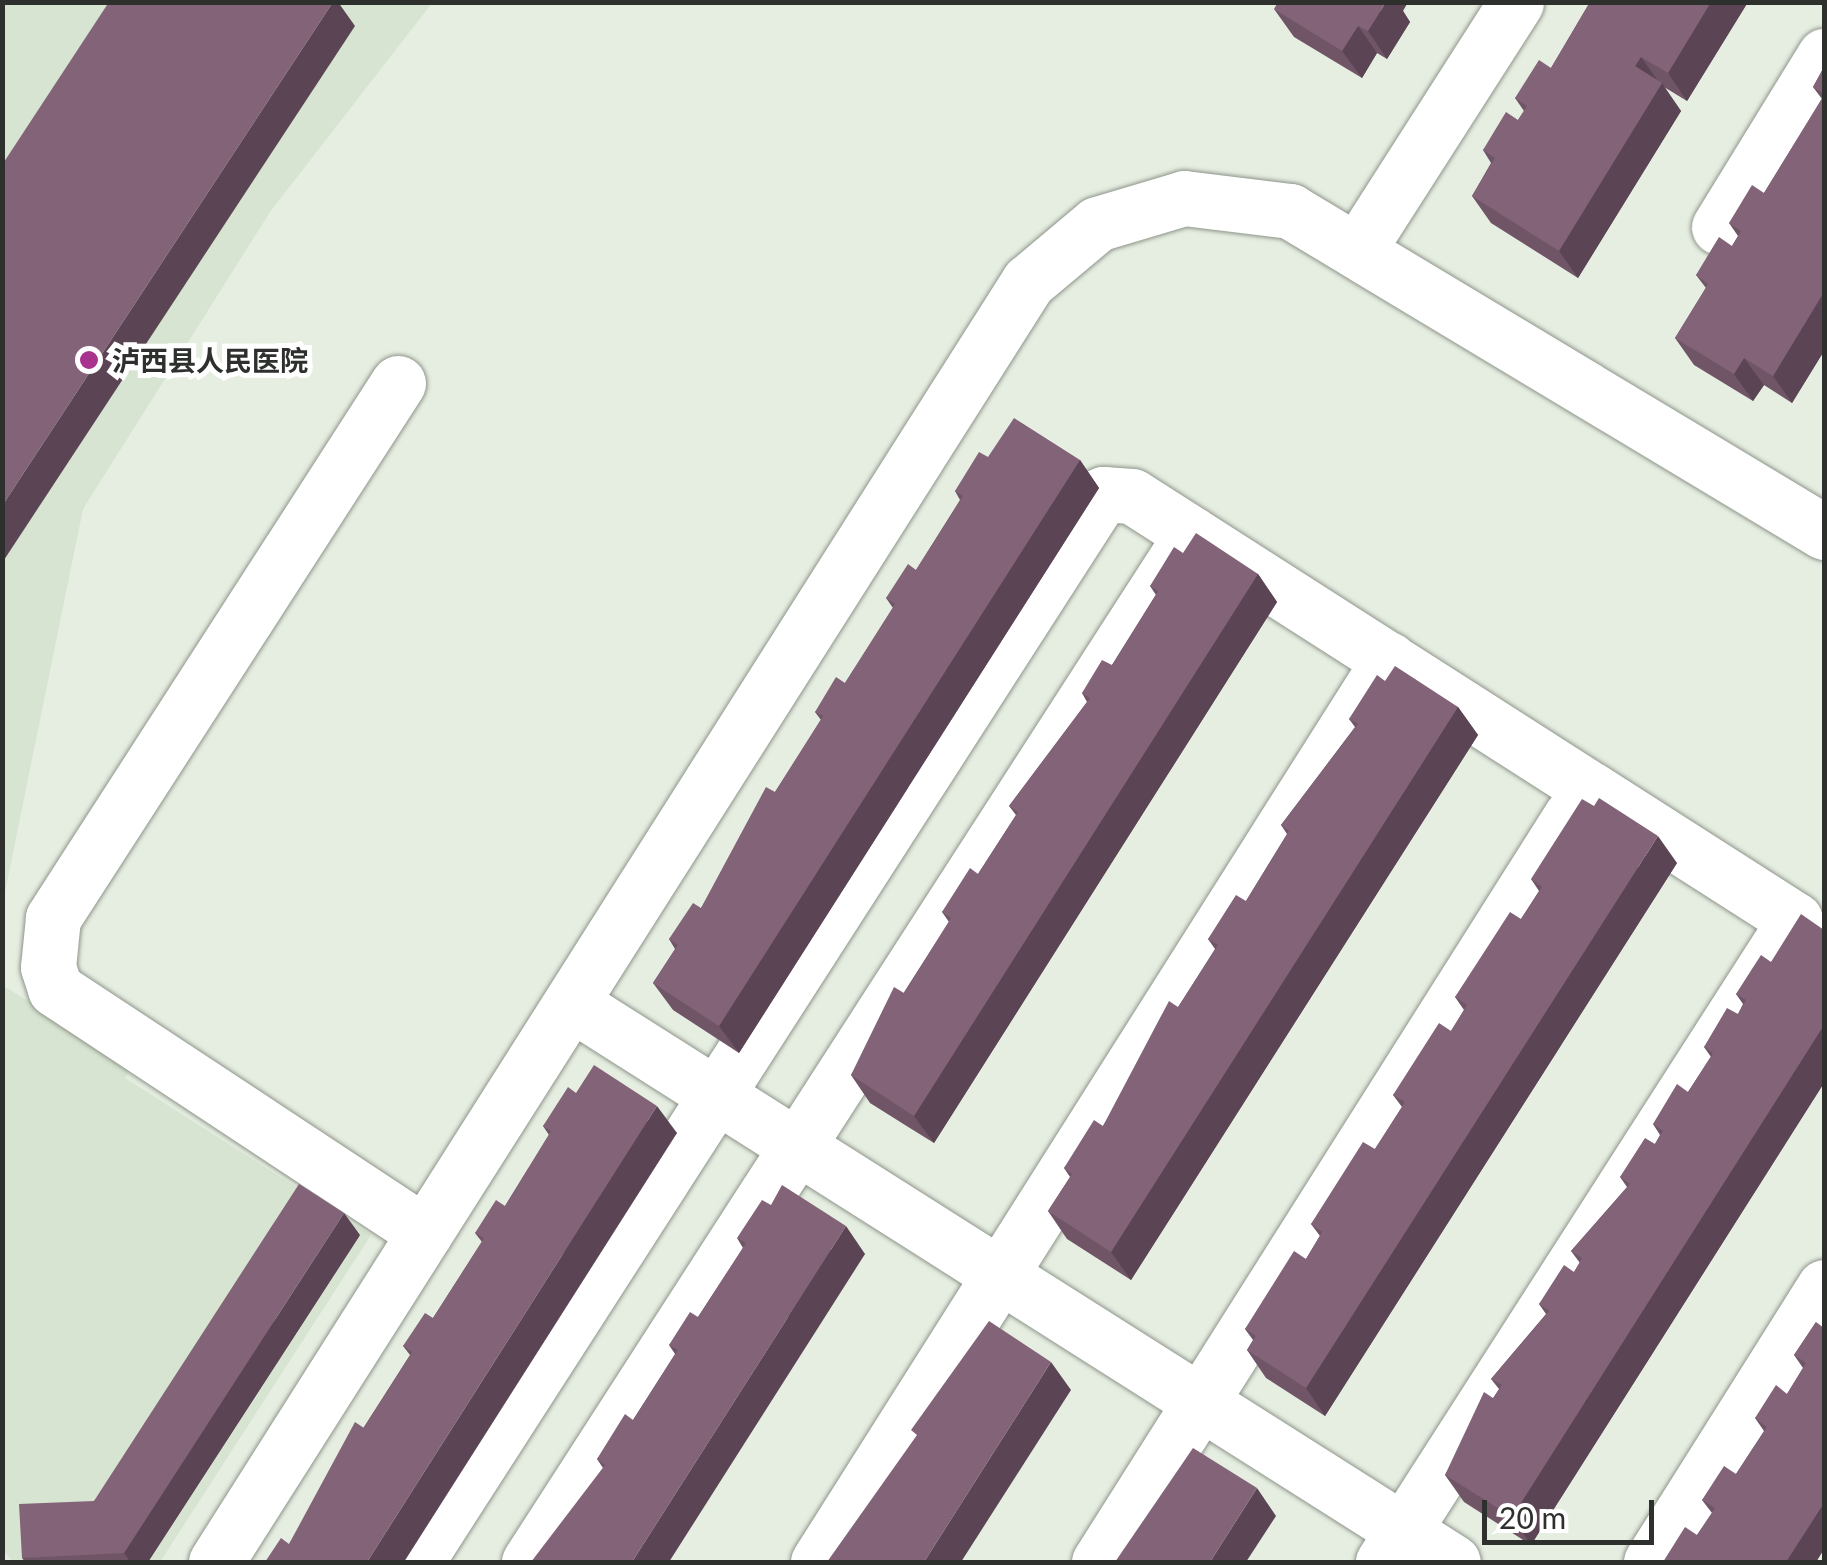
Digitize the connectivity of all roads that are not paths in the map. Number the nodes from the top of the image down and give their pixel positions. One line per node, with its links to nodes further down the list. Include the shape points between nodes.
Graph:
1 (1516, 2): 4 (street)
2 (1824, 56): 3 (street)
3 (1719, 227)
4 (1358, 251): 6 (street); 10 (street, via 1290,211 1184,198 1097,224 1028,282)
5 (398, 383): 13 (street, via 53,918 48,967 55,988)
6 (1824, 532)
7 (1192, 534): 8 (street); 11 (street, via 1132,496 1104,494); 12 (street)
8 (1389, 660): 9 (street); 14 (street)
9 (1589, 788): 16 (street); 17 (street, via 1795,920)
10 (571, 1002): 11 (street); 13 (street)
11 (716, 1096): 12 (street); 19 (street)
12 (798, 1146): 14 (street); 20 (street)
13 (425, 1233): 18 (street)
14 (1000, 1276): 16 (street); 21 (street)
15 (1824, 1287): 24 (street)
16 (1200, 1402): 17 (street); 22 (street)
17 (1394, 1547): 23 (street)
18 (216, 1562)
19 (416, 1562)
20 (529, 1562)
21 (818, 1562)
22 (1099, 1562)
23 (1452, 1562)
24 (1651, 1562)

